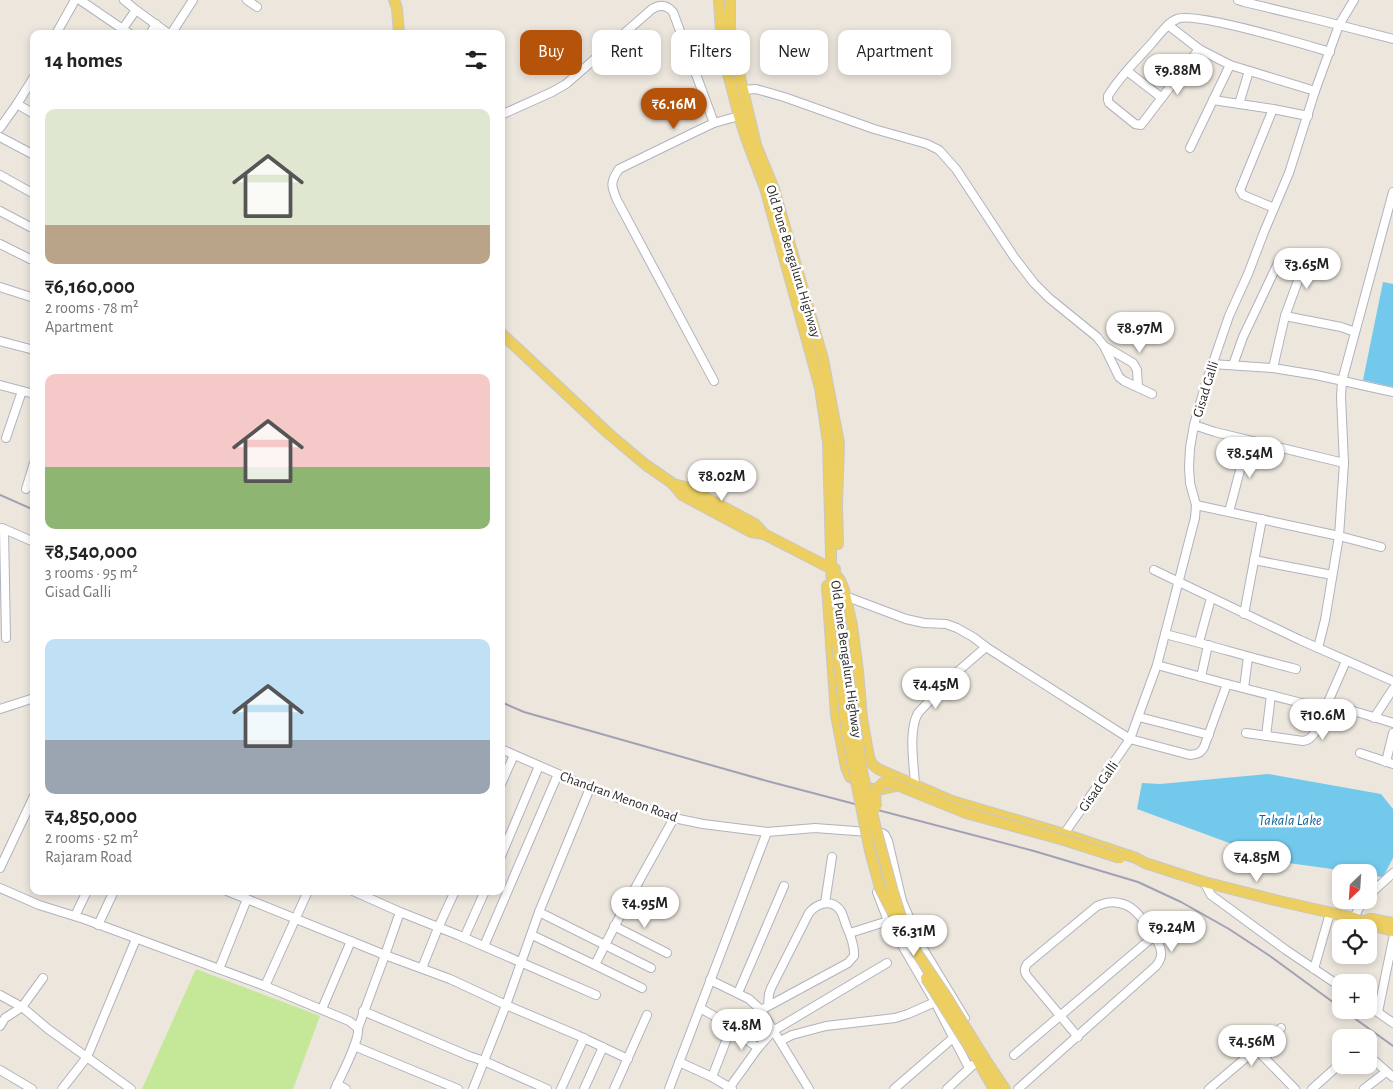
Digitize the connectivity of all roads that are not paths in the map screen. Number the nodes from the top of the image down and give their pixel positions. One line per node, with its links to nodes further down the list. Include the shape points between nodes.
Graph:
1 (75, 0): 16 (street)
2 (80, 0): 17 (street)
3 (124, 0): 12 (street)
4 (193, 0): 21 (street)
5 (248, 0): 11 (street)
6 (394, 0): 22 (main road)
7 (720, 0): 39 (main road, Old Pune Bengaluru Highway, via 720,32)
8 (730, 0): 30 (main road, Old Pune Bengaluru Highway, via 730,35)
9 (1238, 0): 15 (street)
10 (1354, 0): 15 (street, Gisad Galli)
11 (258, 7)
12 (136, 10): 13 (street); 18 (street)
13 (156, 24): 19 (street); 20 (street)
14 (1168, 25): 24 (street); 25 (street, via 1177,18 1205,20); 27 (street)
15 (1339, 25): 23 (street); 25 (street, Gisad Galli)
16 (59, 30)
17 (120, 30)
18 (122, 30)
19 (152, 30)
20 (164, 30)
21 (173, 30)
22 (399, 30)
23 (1393, 39)
24 (1199, 49): 26 (street); 32 (street)
25 (1330, 52): 31 (street, Gisad Galli)
26 (1230, 65): 28 (street); 33 (street)
27 (1127, 71): 32 (street); 32 (street, via 1110,92 1108,100 1135,124 1144,123)
28 (1249, 71): 31 (street); 35 (street)
29 (30, 83): 34 (street)
30 (742, 90): 63 (street, via 756,89 777,95 940,150 956,168 1034,283); 91 (main road, Old Pune Bengaluru Highway, via 823,359 839,443 838,546)
31 (1315, 91): 40 (street, Gisad Galli)
32 (1162, 98)
33 (1213, 100): 35 (street); 44 (street)
34 (17, 104): 37 (street); 42 (street)
35 (1239, 104): 36 (street)
36 (1272, 109): 40 (street); 49 (street, via 1240,190 1243,195)
37 (30, 112)
38 (505, 113): 41 (street, via 566,84 652,10 664,5 673,12)
39 (739, 116): 41 (street); 91 (main road, Old Pune Bengaluru Highway, via 765,188 820,388 828,442)
40 (1308, 116): 49 (street, Gisad Galli)
41 (714, 124): 68 (street, via 619,169 612,183 617,200)
42 (0, 128)
43 (0, 136): 45 (street)
44 (1190, 148)
45 (30, 153)
46 (0, 175): 47 (street)
47 (30, 192)
48 (1393, 192): 51 (street)
49 (1274, 208): 65 (street, Gisad Galli)
50 (0, 211): 52 (street)
51 (1389, 218): 60 (street)
52 (30, 227)
53 (0, 244): 55 (street)
54 (1307, 256): 59 (street)
55 (30, 259)
56 (1279, 261): 66 (street)
57 (0, 287): 58 (street)
58 (30, 297)
59 (1285, 316): 60 (street); 67 (street)
60 (1355, 332): 69 (street)
61 (505, 337): 91 (main road, via 646,466 672,483 686,487 755,524 764,534)
62 (0, 341): 64 (street)
63 (1104, 346): 71 (street, via 1119,377); 71 (street, via 1133,362)
64 (30, 349)
65 (1212, 364): 66 (street); 76 (street, Gisad Galli)
66 (1233, 365): 67 (street)
67 (1273, 368): 69 (street)
68 (714, 381)
69 (1342, 381): 73 (street); 79 (street)
70 (0, 385): 72 (street)
71 (1138, 387): 75 (street)
72 (22, 391): 74 (street); 77 (street)
73 (1393, 392)
74 (30, 393)
75 (1152, 394)
76 (1194, 426): 78 (street); 82 (street, Gisad Galli, via 1188,467)
77 (6, 438)
78 (1248, 440): 79 (street); 83 (street)
79 (1344, 463): 86 (street)
80 (30, 476): 81 (street)
81 (26, 490)
82 (1196, 505): 83 (street); 93 (street, Gisad Galli)
83 (1229, 512): 84 (street)
84 (1262, 519): 86 (street); 89 (street)
85 (2, 528): 87 (street); 98 (street)
86 (1339, 536): 88 (street); 92 (street)
87 (30, 540)
88 (1381, 547)
89 (1254, 560): 92 (street); 96 (street)
90 (1154, 570): 93 (street)
91 (833, 571): 94 (main road, Old Pune Bengaluru Highway); 131 (main road, via 827,583 836,715 846,767 850,777 871,789)
92 (1332, 574): 102 (street)
93 (1178, 582): 95 (street); 97 (street, Gisad Galli)
94 (838, 594): 101 (street, via 906,619 946,624); 131 (main road, via 852,625 869,757 878,769); 135 (main road, Old Pune Bengaluru Highway, bridge, via 862,771); 226 (main road, Old Pune Bengaluru Highway, bridge, via 848,743 880,888 912,954)
95 (1211, 598): 96 (street); 99 (street)
96 (1244, 614): 102 (street)
97 (1165, 634): 99 (street); 105 (street, Gisad Galli)
98 (6, 638)
99 (1199, 642): 100 (street)
100 (1208, 645): 103 (street); 107 (street)
101 (986, 647): 123 (street); 131 (street, via 956,673 914,720)
102 (1318, 648): 104 (street)
103 (1248, 657): 106 (street); 110 (street)
104 (1346, 661): 108 (street); 114 (street)
105 (1157, 665): 107 (street); 116 (street, Gisad Galli)
106 (1296, 669)
107 (1201, 677): 109 (street)
108 (1393, 681)
109 (1227, 684): 110 (street); 121 (street)
110 (1244, 688): 112 (street)
111 (1393, 689): 117 (street)
112 (1271, 695): 114 (street); 122 (street)
113 (30, 699): 115 (street)
114 (1326, 706): 117 (street); 122 (street, via 1308,740)
115 (0, 709)
116 (1139, 717): 121 (street); 123 (street, Gisad Galli)
117 (1374, 718): 118 (street)
118 (1393, 723)
119 (1393, 733): 127 (street)
120 (1246, 734): 122 (street)
121 (1208, 735): 123 (street, via 1197,754)
122 (1266, 736)
123 (1130, 739): 138 (street, Gisad Galli)
124 (505, 751): 126 (street, Chandran Menon Road)
125 (1360, 753): 127 (street)
126 (514, 755): 128 (street, Chandran Menon Road); 130 (street)
127 (1390, 763)
128 (539, 766): 129 (street, Chandran Menon Road); 139 (street)
129 (558, 774): 132 (street, Chandran Menon Road); 179 (street)
130 (505, 775)
131 (911, 783): 138 (main road, via 952,801)
132 (590, 788): 134 (street, Chandran Menon Road); 158 (street)
133 (30, 807): 142 (street)
134 (674, 818): 136 (street, Chandran Menon Road); 167 (street)
135 (876, 830): 141 (main road, bridge, via 875,792 882,783 892,783 966,813 1134,863); 226 (main road, Old Pune Bengaluru Highway, bridge, via 902,920)
136 (767, 832): 137 (street, Chandran Menon Road, via 814,828); 191 (street)
137 (860, 832): 163 (street); 226 (street, Chandran Menon Road, via 886,837 902,901 922,947 984,1053)
138 (1064, 834): 141 (main road)
139 (505, 847)
140 (832, 857): 156 (street)
141 (1145, 863): 144 (main road)
142 (0, 868)
143 (1393, 873): 146 (street)
144 (1204, 882): 159 (main road); 189 (street, via 1211,895)
145 (784, 886): 195 (street)
146 (1378, 886)
147 (0, 888): 160 (street)
148 (85, 895): 160 (street)
149 (112, 895): 166 (street)
150 (236, 895): 155 (street)
151 (306, 895): 161 (street)
152 (362, 895): 157 (street)
153 (453, 895): 169 (street)
154 (483, 895): 174 (street)
155 (247, 899): 161 (street); 188 (street)
156 (825, 903): 171 (street, via 840,909); 202 (street, via 809,913 771,988)
157 (400, 912): 169 (street); 181 (street)
158 (539, 912): 172 (street); 178 (street)
159 (1330, 913): 162 (main road); 189 (street)
160 (75, 916): 166 (street)
161 (295, 918): 177 (street); 193 (street)
162 (1355, 919)
163 (888, 920): 171 (street); 198 (street)
164 (1377, 920): 165 (main road)
165 (1393, 923)
166 (98, 925): 175 (street)
167 (614, 926): 178 (street); 180 (street)
168 (1377, 927): 170 (main road)
169 (438, 928): 174 (street); 186 (street)
170 (1393, 931)
171 (850, 932): 202 (street, via 855,952 852,960)
172 (532, 935): 182 (street); 185 (street)
173 (1154, 936): 207 (street); 207 (street, via 1136,912 1119,902 1109,902 1097,906 1027,964 1024,972); 214 (street, via 1161,951 1156,966)
174 (464, 938): 179 (street)
175 (136, 939): 188 (street); 223 (street)
176 (1393, 939): 184 (street)
177 (351, 941): 181 (street); 203 (street)
178 (605, 945): 185 (street); 187 (street)
179 (484, 946): 182 (street)
180 (667, 953)
181 (385, 955): 186 (street); 204 (street)
182 (522, 963): 197 (street); 199 (street)
183 (887, 963): 213 (street)
184 (1390, 964): 205 (street)
185 (595, 965): 194 (street)
186 (422, 968): 199 (street)
187 (651, 968)
188 (219, 969): 193 (street)
189 (1314, 969): 192 (street)
190 (43, 978): 200 (street)
191 (710, 980): 195 (street); 201 (street)
192 (1332, 981)
193 (265, 986): 203 (street)
194 (642, 988)
195 (738, 993): 202 (street)
196 (0, 995): 200 (street)
197 (596, 995)
198 (935, 1002): 216 (street); 217 (street, via 895,1018 826,1026)
199 (506, 1005): 215 (street); 225 (street)
200 (22, 1007): 209 (street, via 5,1018); 223 (street)
201 (700, 1008): 211 (street); 227 (street)
202 (765, 1008): 213 (street)
203 (322, 1009): 210 (street)
204 (363, 1010): 210 (street); 225 (street)
205 (1378, 1012): 208 (street)
206 (647, 1015): 224 (street)
207 (1061, 1016): 214 (street); 222 (street)
208 (1393, 1023)
209 (0, 1026)
210 (358, 1028): 218 (street)
211 (731, 1028): 220 (street); 232 (street)
212 (1280, 1028): 221 (street)
213 (773, 1031): 217 (street); 220 (street)
214 (1078, 1037): 253 (street)
215 (584, 1038): 219 (street); 244 (street)
216 (953, 1038): 226 (street); 249 (street)
217 (780, 1041): 248 (street)
218 (354, 1046): 234 (street); 241 (street)
219 (604, 1047): 224 (street); 245 (street)
220 (758, 1048): 235 (street)
221 (1256, 1049): 254 (street); 255 (street)
222 (1014, 1055)
223 (87, 1057): 238 (street); 239 (street)
224 (628, 1058): 246 (street)
225 (484, 1061): 242 (street); 243 (street)
226 (977, 1061): 250 (street); 251 (main road, Old Pune Bengaluru Highway); 252 (main road, Old Pune Bengaluru Highway)
227 (679, 1062): 232 (street); 247 (street)
228 (1377, 1064): 231 (street)
229 (0, 1070): 237 (street)
230 (1332, 1072): 256 (street)
231 (1386, 1072): 233 (street); 236 (street)
232 (712, 1077): 235 (street)
233 (1393, 1077)
234 (336, 1086): 240 (street)
235 (731, 1088)
236 (1367, 1088)
237 (32, 1089)
238 (62, 1089)
239 (131, 1089)
240 (346, 1089)
241 (458, 1089)
242 (472, 1089)
243 (547, 1089)
244 (561, 1089)
245 (584, 1089)
246 (614, 1089)
247 (669, 1089)
248 (809, 1089)
249 (894, 1089)
250 (947, 1089)
251 (994, 1089)
252 (1005, 1089)
253 (1018, 1089)
254 (1209, 1089)
255 (1294, 1089)
256 (1312, 1089)

